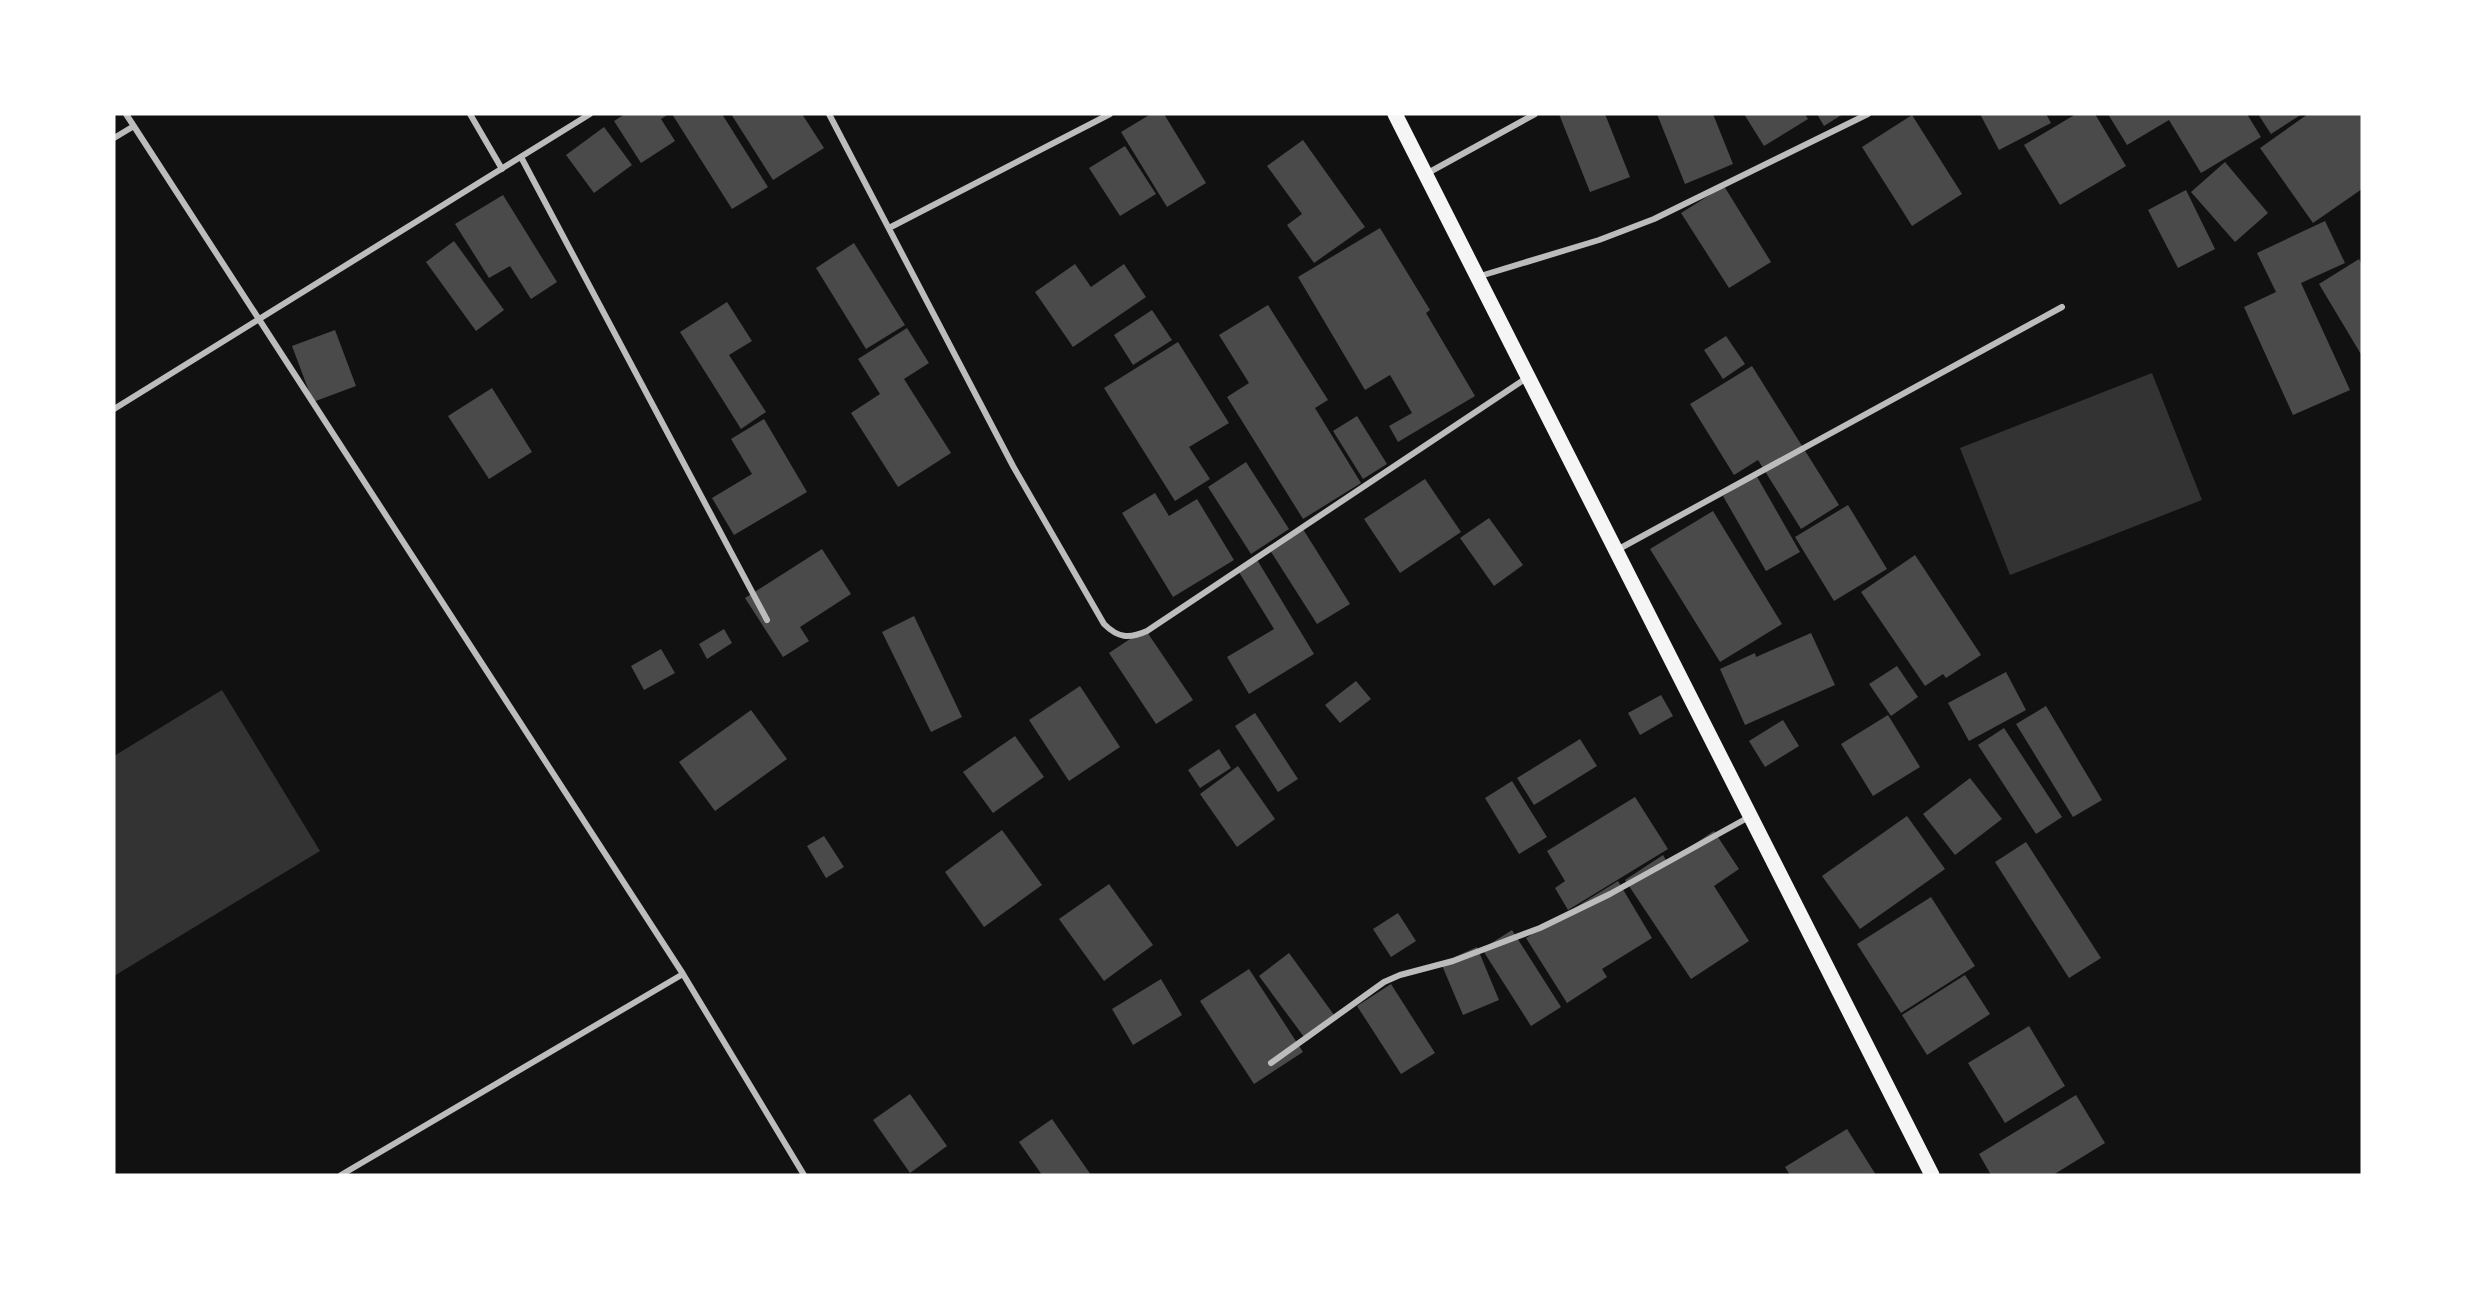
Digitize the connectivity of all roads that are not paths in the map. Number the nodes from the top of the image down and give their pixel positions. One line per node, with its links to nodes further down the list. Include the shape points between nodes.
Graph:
1 (126, 114): 9 (street)
2 (470, 114): 12 (street)
3 (590, 114): 11 (street)
4 (829, 114): 14 (street)
5 (1110, 114): 14 (street)
6 (1395, 114): 13 (main road)
7 (1535, 114): 13 (street)
8 (1868, 114): 15 (street, via 1654,219)
9 (134, 126): 10 (street); 17 (street)
10 (114, 138)
11 (521, 157): 12 (street); 21 (street)
12 (502, 168): 17 (street)
13 (1425, 175): 15 (main road)
14 (889, 228): 18 (street, via 1013,466 1098,615 1114,634 1123,637 1147,631)
15 (1476, 277): 18 (main road)
16 (2062, 307): 20 (street)
17 (258, 319): 19 (street); 23 (street)
18 (1529, 376): 20 (main road)
19 (114, 409)
20 (1616, 551): 22 (main road)
21 (767, 620)
22 (1750, 816): 24 (street, via 1540,928 1454,961 1384,982); 27 (main road)
23 (683, 974): 25 (street); 26 (street)
24 (1271, 1064)
25 (341, 1175)
26 (804, 1175)
27 (1932, 1175)

